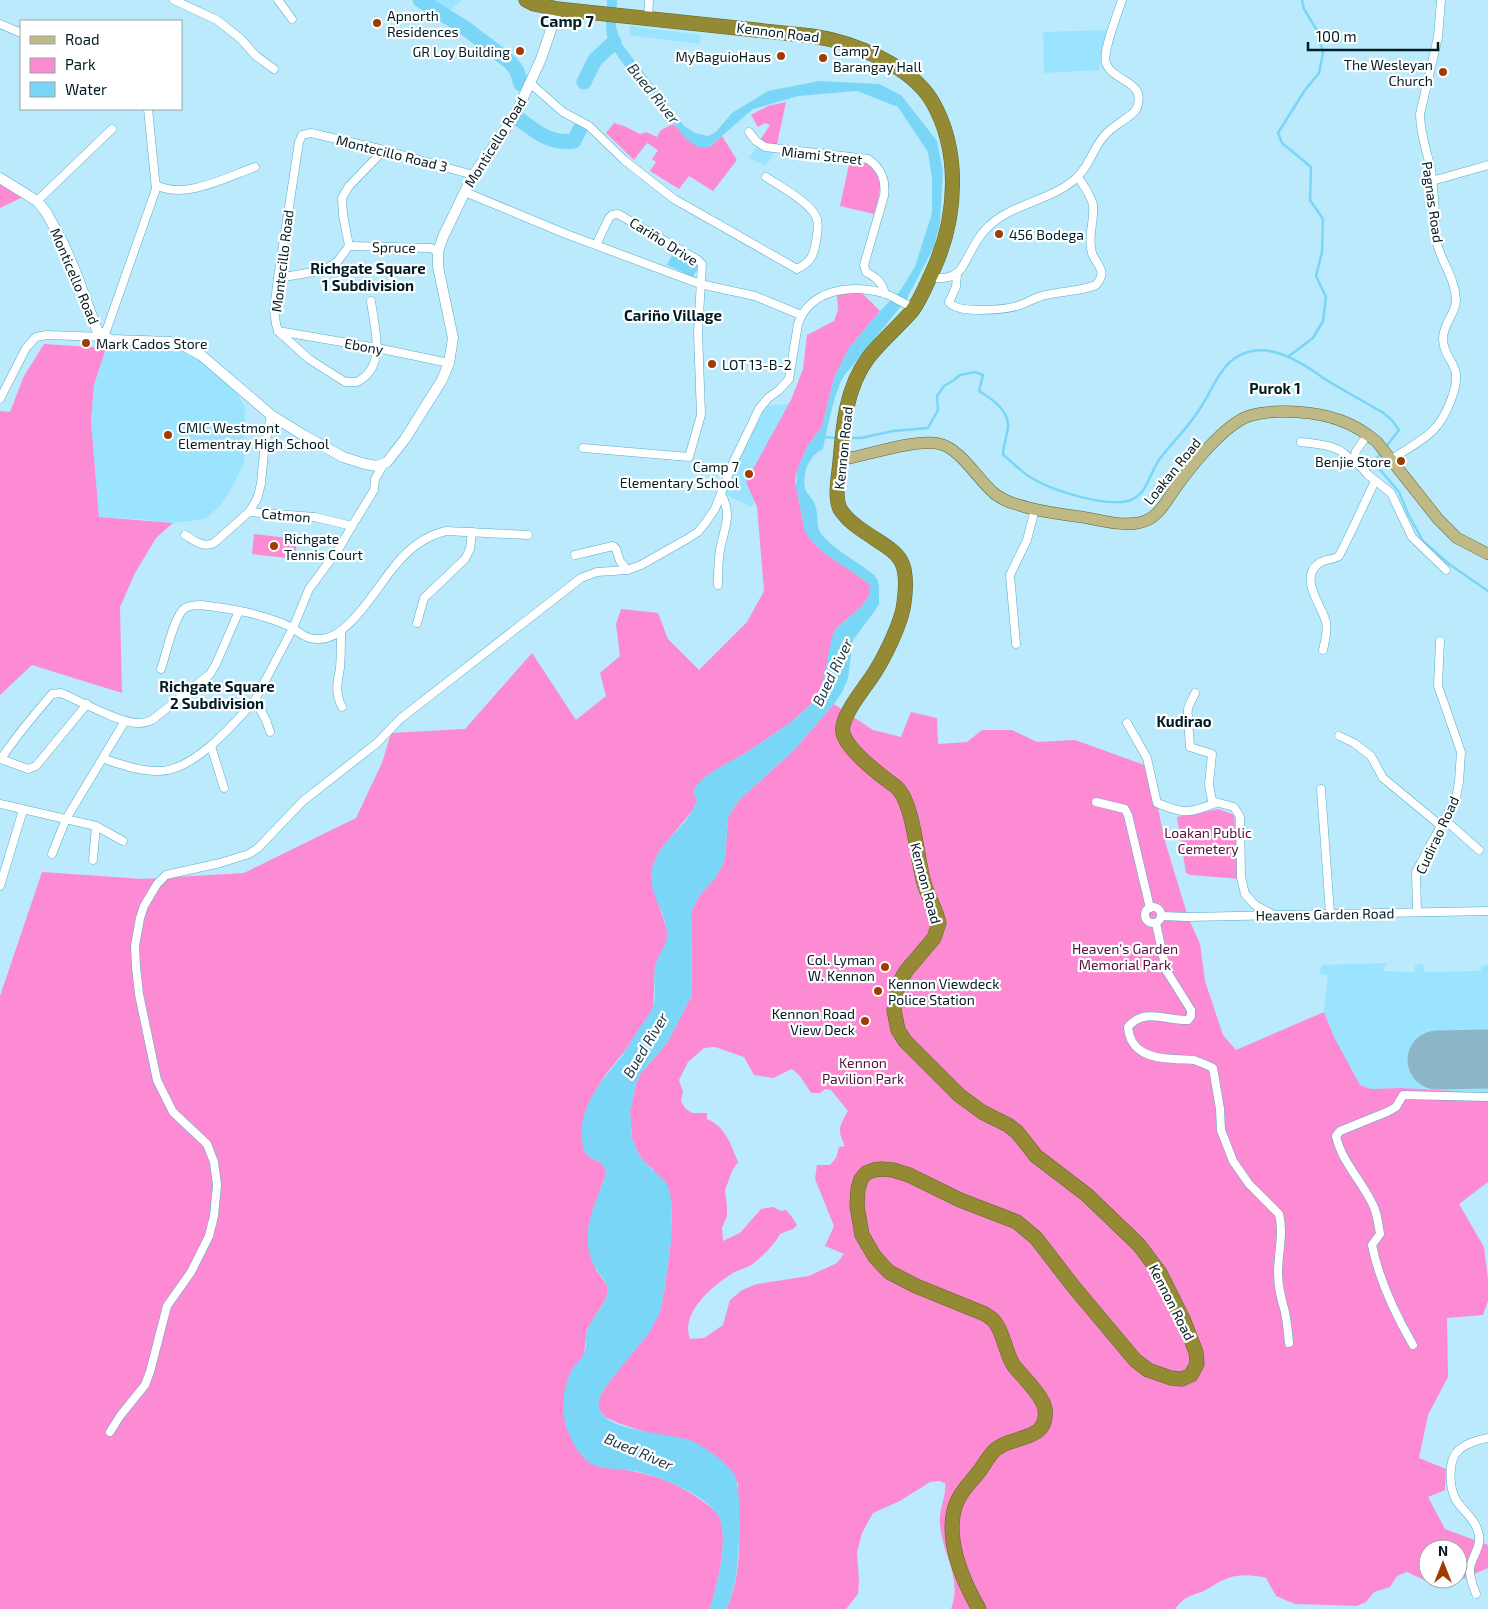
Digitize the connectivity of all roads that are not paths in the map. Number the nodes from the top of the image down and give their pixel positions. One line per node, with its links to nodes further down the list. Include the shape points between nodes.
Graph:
1 (174, 0): 12 (street, via 217,20)
2 (278, 0): 9 (street)
3 (526, 0): 7 (highway, Kennon Road)
4 (649, 0): 8 (street)
5 (1122, 0): 23 (street, via 1105,61 1110,71 1134,86 1138,106 1134,113 1104,136)
6 (1441, 0): 25 (street, Pagnas Road, via 1438,37 1420,114)
7 (558, 9): 8 (highway, Kennon Road); 13 (main road, Monticello Road)
8 (645, 18): 34 (highway, Kennon Road, via 834,40 892,64 915,81 932,101 949,145 953,168 947,232)
9 (292, 19)
10 (0, 24): 11 (street)
11 (20, 33)
12 (274, 69)
13 (530, 83): 21 (main road, Monticello Road, via 517,111); 22 (street, via 564,112 589,126 624,160 674,199 797,269 808,263 813,253 818,230 816,217 800,200)
14 (148, 110): 26 (street)
15 (112, 129): 28 (street)
16 (749, 132): 36 (street, Miami Street, via 765,148 868,159 879,168 884,178 884,196 864,266 866,272 882,284)
17 (311, 133): 18 (street, Montecillo Road 3); 33 (street, Montecillo Road, via 302,135 299,142)
18 (384, 150): 21 (street, Montecillo Road 3); 30 (street, via 342,198)
19 (1488, 164): 25 (street)
20 (255, 167): 26 (street, via 182,190 166,190)
21 (473, 174): 27 (main road, Monticello Road)
22 (766, 177)
23 (1078, 177): 32 (street, via 1055,193 992,223 984,230); 32 (street, via 1093,203 1091,251 1101,273 1096,284 1042,296 1019,306 966,309 952,306 949,302 956,287)
24 (0, 178): 28 (main road, Monticello Road)
25 (1432, 181): 49 (street, Pagnas Road, via 1436,240 1450,274 1456,302 1443,330 1443,348 1456,377 1441,423 1426,437)
26 (156, 185): 41 (street)
27 (464, 192): 29 (street, Cariño Drive); 31 (main road, Monticello Road)
28 (37, 201): 41 (main road, Monticello Road, via 64,245 97,330)
29 (596, 244): 35 (street, Cariño Drive); 35 (street, Cariño Drive, via 609,218 618,214 700,262)
30 (349, 246): 31 (street, Spruce, via 431,248); 33 (street, via 338,261 325,270)
31 (438, 252): 43 (main road, Monticello Road, via 441,285 453,338)
32 (957, 274): 34 (street, via 947,278)
33 (278, 278): 40 (street, Montecillo Road, via 274,310)
34 (929, 278): 38 (highway, Kennon Road)
35 (700, 284): 39 (street, Cariño Drive, via 741,291); 48 (street, via 701,415 689,457)
36 (888, 296): 38 (street); 39 (street, via 850,288 815,300)
37 (371, 301): 42 (street, Montecillo Road)
38 (911, 307): 50 (highway, Kennon Road, via 868,358 856,380 848,401)
39 (801, 315): 54 (street, via 789,379 760,409)
40 (278, 331): 42 (street, Ebony); 42 (street, Montecillo Road, via 309,360 348,383 361,381 373,367)
41 (104, 337): 44 (street, via 36,337 26,348); 45 (main road, via 170,342 186,347)
42 (377, 348): 43 (street, Ebony)
43 (449, 362): 51 (main road, Monticello Road, via 442,380 405,439)
44 (0, 399)
45 (271, 415): 51 (main road, via 343,457 365,464); 56 (street, via 259,492)
46 (1368, 434): 49 (main road, Loakan Road); 52 (street, via 1354,459); 55 (main road, Loakan Road, via 1357,426 1318,414 1266,412 1236,422 1198,457 1164,508 1151,519 1124,524)
47 (1300, 442): 52 (street, via 1341,450)
48 (583, 448)
49 (1390, 459): 61 (main road, Loakan Road, via 1438,519 1458,538)
50 (840, 460): 55 (main road, Loakan Road, via 915,444 940,444 957,453 1006,501); 111 (highway, Kennon Road, via 839,508 851,522 890,548 901,560 905,572 904,605 894,632 876,671 844,720 843,734 855,753 899,790 909,812 924,884 939,923 934,938 898,985 894,1010 898,1030 958,1095 1017,1132 1036,1156 1087,1195 1139,1245 1160,1273 1196,1352 1195,1369 1182,1379 1148,1370 1135,1360 1036,1238 1018,1222 893,1170 866,1173 861,1179 856,1199 862,1235 875,1257 889,1272 909,1283 985,1314 994,1321 1011,1361 1045,1409 1039,1430 1032,1436 997,1448 956,1504 952,1520 953,1544)
51 (384, 464): 57 (street, via 375,479 374,490)
52 (1367, 474): 53 (street)
53 (1375, 481): 64 (street, via 1392,493 1412,537); 72 (street, via 1339,556 1317,564 1312,571 1313,592 1326,622)
54 (721, 494): 63 (street, via 715,509 698,532 652,560); 65 (street, via 728,518 720,550)
55 (1035, 510): 71 (street, via 1027,540 1010,574)
56 (249, 512): 57 (street, Catmon, via 315,517); 59 (street, via 214,544 199,544)
57 (352, 526): 68 (street, via 309,589)
58 (472, 532): 60 (street); 67 (street, via 465,559 424,598); 69 (street, via 434,534 410,550)
59 (186, 535)
60 (528, 535)
61 (1488, 554)
62 (575, 555): 63 (street, via 615,547)
63 (627, 570): 108 (street, via 589,574 564,590 406,714 361,756 303,801 258,848 220,863 166,875 150,894 140,918 135,946 141,1003 157,1080 173,1112 207,1144 217,1185 209,1236 202,1253 168,1306 145,1386)
64 (1446, 570)
65 (718, 585)
66 (239, 611): 68 (street); 73 (street, via 201,604 186,607 175,622); 78 (street, via 216,664 206,678 152,720 144,723)
67 (417, 623)
68 (293, 628): 69 (street, via 304,637 314,639 323,639); 75 (street)
69 (341, 631): 77 (street, via 340,667 336,682)
70 (1440, 641): 91 (street, Cudirao Road, via 1438,686 1460,752 1456,798)
71 (1016, 644)
72 (1324, 650)
73 (161, 669)
74 (1195, 693): 87 (street, via 1188,710 1188,742 1190,747 1212,754 1209,784 1212,801)
75 (255, 700): 80 (street); 82 (street)
76 (86, 704): 76 (street, via 36,766 28,769 1,759 52,694 61,693); 78 (street)
77 (342, 708)
78 (125, 721): 83 (street)
79 (1127, 722): 87 (street, via 1147,758 1157,803 1181,812 1196,811)
80 (270, 732)
81 (1339, 736): 91 (street, via 1370,756 1383,778)
82 (212, 746): 83 (street, via 176,768 158,771); 84 (street)
83 (104, 759): 90 (street)
84 (224, 788)
85 (1321, 789): 101 (street)
86 (1096, 802): 98 (street, via 1125,809)
87 (1216, 803): 102 (street, via 1234,807 1240,817 1241,877 1245,894 1255,905)
88 (0, 804): 89 (street)
89 (23, 810): 90 (street); 97 (street)
90 (66, 819): 92 (street); 95 (street)
91 (1442, 822): 94 (street); 100 (street, Cudirao Road, via 1416,872)
92 (96, 826): 93 (street); 96 (street)
93 (124, 841)
94 (1479, 850)
95 (52, 854)
96 (93, 860)
97 (0, 886)
98 (1150, 908): 103 (street, via 1158,909); 104 (street, via 1146,917 1148,921)
99 (1488, 911): 100 (street, Heavens Garden Road)
100 (1417, 912): 101 (street, Heavens Garden Road)
101 (1330, 913): 102 (street, Heavens Garden Road)
102 (1274, 915): 103 (street, Heavens Garden Road)
103 (1161, 916): 104 (street)
104 (1156, 922): 106 (street, via 1166,970 1191,1010 1191,1016 1188,1020 1180,1020 1146,1016 1131,1024 1128,1034 1142,1053 1194,1060 1213,1068 1221,1130 1233,1161 1249,1184 1279,1214 1282,1242 1278,1273)
105 (1488, 1098): 107 (street, via 1403,1095 1396,1107 1340,1131 1336,1136 1342,1154 1378,1218 1380,1234 1372,1245 1375,1260 1382,1283)
106 (1289, 1343)
107 (1413, 1345)
108 (110, 1432)
109 (1488, 1438): 110 (street, via 1458,1450 1451,1476 1454,1496 1478,1532 1480,1545 1470,1566)
110 (1476, 1594)
111 (979, 1609)

